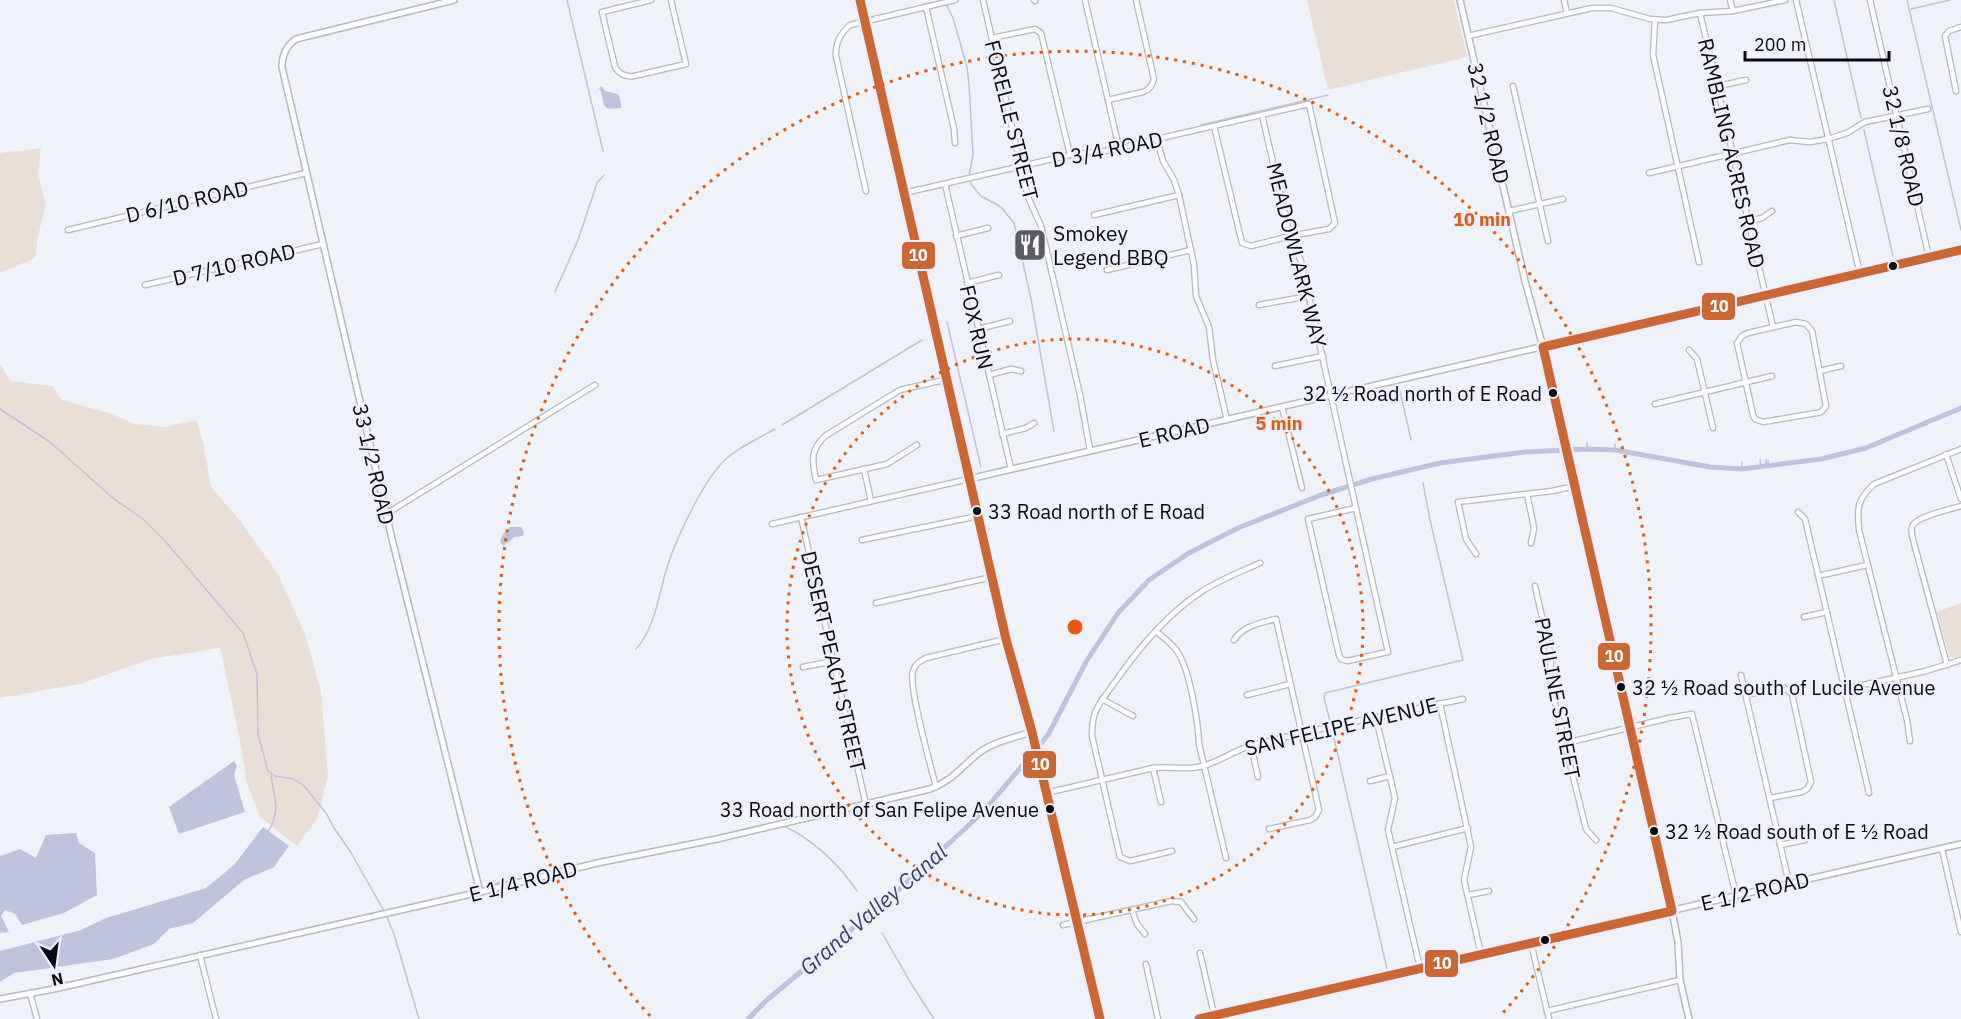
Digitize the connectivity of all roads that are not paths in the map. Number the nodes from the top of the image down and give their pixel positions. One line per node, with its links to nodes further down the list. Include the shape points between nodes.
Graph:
1 (454, 0): 42 (street, 33 1/2 ROAD, via 290,43 282,67)
2 (651, 0): 15 (street)
3 (671, 0): 15 (street, via 686,64 630,77 615,67 602,12)
4 (860, 0): 21 (main road)
5 (955, 0): 16 (street)
6 (983, 0): 24 (street, FORELLE STREET)
7 (1085, 0): 29 (street)
8 (1136, 0): 29 (street, via 1154,79 1143,92)
9 (1460, 0): 23 (street, 32 1/2 ROAD)
10 (1563, 0): 18 (street)
11 (1730, 0): 17 (street)
12 (1785, 0): 17 (street)
13 (1796, 0): 35 (street)
14 (1870, 0): 32 (street, 32 1/8 ROAD)
15 (636, 2)
16 (926, 7): 21 (street); 36 (street)
17 (1733, 11): 19 (street)
18 (1567, 13): 20 (street, via 1618,6); 23 (street)
19 (1700, 13): 20 (street); 27 (street, RAMBLING ACRES ROAD)
20 (1655, 20): 41 (street, via 1653,55)
21 (865, 21): 45 (street, via 846,28 837,41 836,51); 46 (main road)
22 (1961, 27): 28 (street, via 1948,31 1944,40)
23 (1468, 36): 50 (street, 32 1/2 ROAD)
24 (992, 38): 39 (street, via 1035,29 1041,33); 40 (street, FORELLE STREET)
25 (1746, 80): 27 (street)
26 (1513, 86): 49 (street)
27 (1719, 86): 38 (street, RAMBLING ACRES ROAD)
28 (1956, 91)
29 (1108, 100): 37 (street)
30 (1928, 109): 32 (street)
31 (1262, 115): 33 (street, D 3/4 ROAD); 57 (street, MEADOWLARK WAY); 57 (street, D 3/4 ROAD, via 1309,104 1335,223 1329,229)
32 (1898, 115): 35 (street, via 1865,122); 62 (street, 32 1/8 ROAD)
33 (1214, 126): 34 (street, D 3/4 ROAD); 57 (street, via 1242,243 1251,246)
34 (1157, 139): 37 (street, D 3/4 ROAD); 47 (street)
35 (1828, 139): 38 (street, via 1790,140); 65 (street)
36 (955, 143)
37 (1119, 148): 39 (street, D 3/4 ROAD)
38 (1733, 153): 41 (street); 53 (street, RAMBLING ACRES ROAD)
39 (1070, 155): 40 (street, D 3/4 ROAD)
40 (1022, 167): 44 (street, D 3/4 ROAD); 97 (street, FORELLE STREET, via 1028,197 1041,226)
41 (1678, 167): 43 (street); 63 (street)
42 (306, 173): 55 (street, D 6/10 ROAD); 59 (street, 33 1/2 ROAD)
43 (1649, 173)
44 (945, 184): 46 (street, D 3/4 ROAD); 56 (street, FOX RUN)
45 (866, 191)
46 (904, 193): 84 (main road)
47 (1179, 195): 52 (street); 60 (street)
48 (1563, 198): 49 (street)
49 (1539, 204): 50 (street); 58 (street)
50 (1509, 211): 75 (street, 32 1/2 ROAD)
51 (1772, 211): 53 (street)
52 (1094, 214)
53 (1748, 221): 69 (street, RAMBLING ACRES ROAD)
54 (988, 228): 56 (street)
55 (68, 230)
56 (956, 236): 67 (street, FOX RUN)
57 (1290, 236): 70 (street, MEADOWLARK WAY)
58 (1548, 241)
59 (323, 244): 68 (street, D 7/10 ROAD); 110 (street, 33 1/2 ROAD)
60 (1191, 250): 64 (street); 91 (street, via 1196,296 1209,327)
61 (1961, 250): 62 (street, E ROAD)
62 (1929, 257): 65 (street, E ROAD)
63 (1699, 262)
64 (1107, 270)
65 (1860, 274): 69 (street, E ROAD)
66 (999, 275): 67 (street)
67 (967, 283): 74 (street, FOX RUN)
68 (145, 285)
69 (1765, 295): 73 (street, RAMBLING ACRES ROAD); 75 (street, E ROAD)
70 (1309, 296): 71 (street); 77 (street, MEADOWLARK WAY)
71 (1259, 305)
72 (1010, 321): 74 (street)
73 (1773, 327): 81 (street, via 1806,324 1812,331); 85 (street, via 1748,333 1738,340)
74 (978, 329): 82 (street, FOX RUN)
75 (1543, 347): 88 (street, E ROAD); 102 (street, 32 1/2 ROAD)
76 (1689, 350): 87 (street, via 1697,359)
77 (1323, 356): 78 (street); 88 (street, MEADOWLARK WAY)
78 (1275, 366)
79 (1841, 366): 81 (street)
80 (1021, 371): 82 (street, via 1011,369)
81 (1820, 371): 85 (street, via 1824,410 1763,422 1753,415)
82 (988, 375): 94 (street, FOX RUN)
83 (1772, 376): 85 (street)
84 (948, 379): 99 (street, via 900,390 817,444 813,466 816,480); 101 (main road)
85 (1745, 383): 87 (street)
86 (595, 385): 110 (street)
87 (1704, 392): 89 (street); 93 (street)
88 (1331, 395): 90 (street, E ROAD); 108 (street, MEADOWLARK WAY)
89 (1655, 404)
90 (1282, 407): 91 (street, E ROAD); 103 (street)
91 (1227, 420): 97 (street, E ROAD)
92 (1034, 423): 94 (street, via 1026,429)
93 (1713, 428)
94 (1002, 434): 100 (street, FOX RUN)
95 (917, 445): 99 (street, via 887,464)
96 (1961, 449): 98 (street)
97 (1090, 450): 100 (street, E ROAD)
98 (1946, 454): 105 (street); 118 (street, via 1874,484 1863,494 1858,513)
99 (864, 469): 106 (street)
100 (1011, 469): 101 (street, E ROAD)
101 (969, 479): 106 (street, E ROAD); 111 (main road)
102 (1575, 486): 104 (street); 143 (street, 32 1/2 ROAD)
103 (1302, 488)
104 (1527, 494): 115 (street, via 1534,528); 116 (street, via 1458,502 1466,539)
105 (1961, 499)
106 (871, 501): 112 (street, E ROAD)
107 (1961, 506): 130 (street, via 1914,522 1912,527)
108 (1356, 508): 108 (street, MEADOWLARK WAY, via 1389,652 1347,661 1339,655 1308,519)
109 (1798, 512): 119 (street, via 1805,519)
110 (386, 514): 173 (street, 33 1/2 ROAD)
111 (978, 516): 114 (street); 120 (main road)
112 (801, 517): 113 (street, E ROAD); 129 (street, DESERT PEACH STREET)
113 (772, 524)
114 (862, 540)
115 (1531, 543)
116 (1476, 554)
117 (1260, 563): 125 (street, via 1200,592)
118 (1867, 565): 119 (street); 133 (street)
119 (1818, 576): 123 (street)
120 (992, 577): 122 (street); 126 (main road)
121 (1535, 586): 147 (street, PAULINE STREET, via 1551,657 1552,691)
122 (876, 603)
123 (1827, 612): 124 (street); 135 (street)
124 (1804, 617)
125 (1156, 631): 138 (street); 149 (street, via 1176,650 1184,666)
126 (1006, 639): 144 (main road); 155 (street, via 926,658 913,671 912,689)
127 (1234, 640): 134 (street, via 1239,632 1276,619)
128 (1961, 660): 130 (street)
129 (834, 661): 131 (street); 160 (street, DESERT PEACH STREET)
130 (1947, 665): 133 (street)
131 (803, 668)
132 (1741, 675): 137 (street)
133 (1896, 678): 135 (street); 146 (street)
134 (1290, 684): 136 (street); 145 (street)
135 (1845, 689): 157 (street)
136 (1247, 695)
137 (1746, 695): 158 (street); 158 (street, via 1777,687 1788,689 1800,724 1811,782 1802,792)
138 (1102, 699): 141 (street); 153 (street, via 1092,730)
139 (1463, 699): 140 (street, SAN FELIPE AVENUE)
140 (1440, 704): 142 (street, SAN FELIPE AVENUE); 161 (street)
141 (1133, 716)
142 (1377, 718): 145 (street, SAN FELIPE AVENUE); 151 (street)
143 (1630, 727): 147 (street); 175 (street, via 1692,714); 177 (street, 32 1/2 ROAD)
144 (1032, 732): 155 (street, E 1/4 ROAD, via 988,747); 156 (main road)
145 (1302, 733): 148 (street, SAN FELIPE AVENUE); 162 (street, via 1318,814 1310,820)
146 (1910, 741)
147 (1566, 742): 163 (street, PAULINE STREET, via 1586,829)
148 (1251, 745): 149 (street, SAN FELIPE AVENUE); 152 (street)
149 (1203, 766): 150 (street, SAN FELIPE AVENUE); 170 (street)
150 (1153, 768): 153 (street, SAN FELIPE AVENUE); 159 (street)
151 (1390, 776): 154 (street); 167 (street, via 1395,798 1388,830)
152 (1258, 777)
153 (1102, 779): 156 (street, SAN FELIPE AVENUE); 169 (street, via 1120,856 1130,861)
154 (1370, 781)
155 (936, 787): 160 (street, E 1/4 ROAD)
156 (1046, 793): 179 (main road)
157 (1869, 793)
158 (1770, 798): 166 (street)
159 (1161, 802)
160 (866, 805): 173 (street, E 1/4 ROAD)
161 (1468, 828): 167 (street); 174 (street, via 1471,847 1464,880)
162 (1269, 829)
163 (1596, 840)
164 (1805, 840): 166 (street)
165 (1961, 844): 168 (street, E 1/2 ROAD)
166 (1780, 845): 171 (street)
167 (1392, 847): 188 (street)
168 (1942, 849): 171 (street, E 1/2 ROAD); 181 (street)
169 (1172, 851)
170 (1226, 858)
171 (1789, 883): 175 (street, E 1/2 ROAD)
172 (1489, 891): 174 (street)
173 (480, 892): 185 (street, E 1/4 ROAD)
174 (1468, 895): 186 (street)
175 (1736, 895): 177 (street, E 1/2 ROAD)
176 (1132, 910): 178 (street, via 1171,900 1181,902); 179 (street); 182 (street)
177 (1672, 910): 183 (street, E 1/2 ROAD); 189 (street, 32 1/2 ROAD)
178 (1194, 919)
179 (1077, 922): 180 (street); 196 (main road)
180 (1062, 925)
181 (1961, 932)
182 (1145, 934)
183 (1531, 943): 186 (street, E 1/2 ROAD); 192 (street)
184 (1200, 953): 193 (street)
185 (200, 954): 190 (street, E 1/4 ROAD); 195 (street)
186 (1481, 954): 188 (street, E 1/2 ROAD)
187 (1146, 964): 197 (street)
188 (1420, 968): 193 (street, E 1/2 ROAD)
189 (1680, 980): 192 (street); 200 (street, 32 1/2 ROAD)
190 (30, 993): 191 (street, E 1/4 ROAD); 194 (street)
191 (0, 999)
192 (1547, 1011): 199 (street)
193 (1214, 1017): 198 (street, E 1/2 ROAD)
194 (37, 1019)
195 (216, 1019)
196 (1100, 1019)
197 (1158, 1019)
198 (1199, 1019)
199 (1549, 1019)
200 (1689, 1019)

